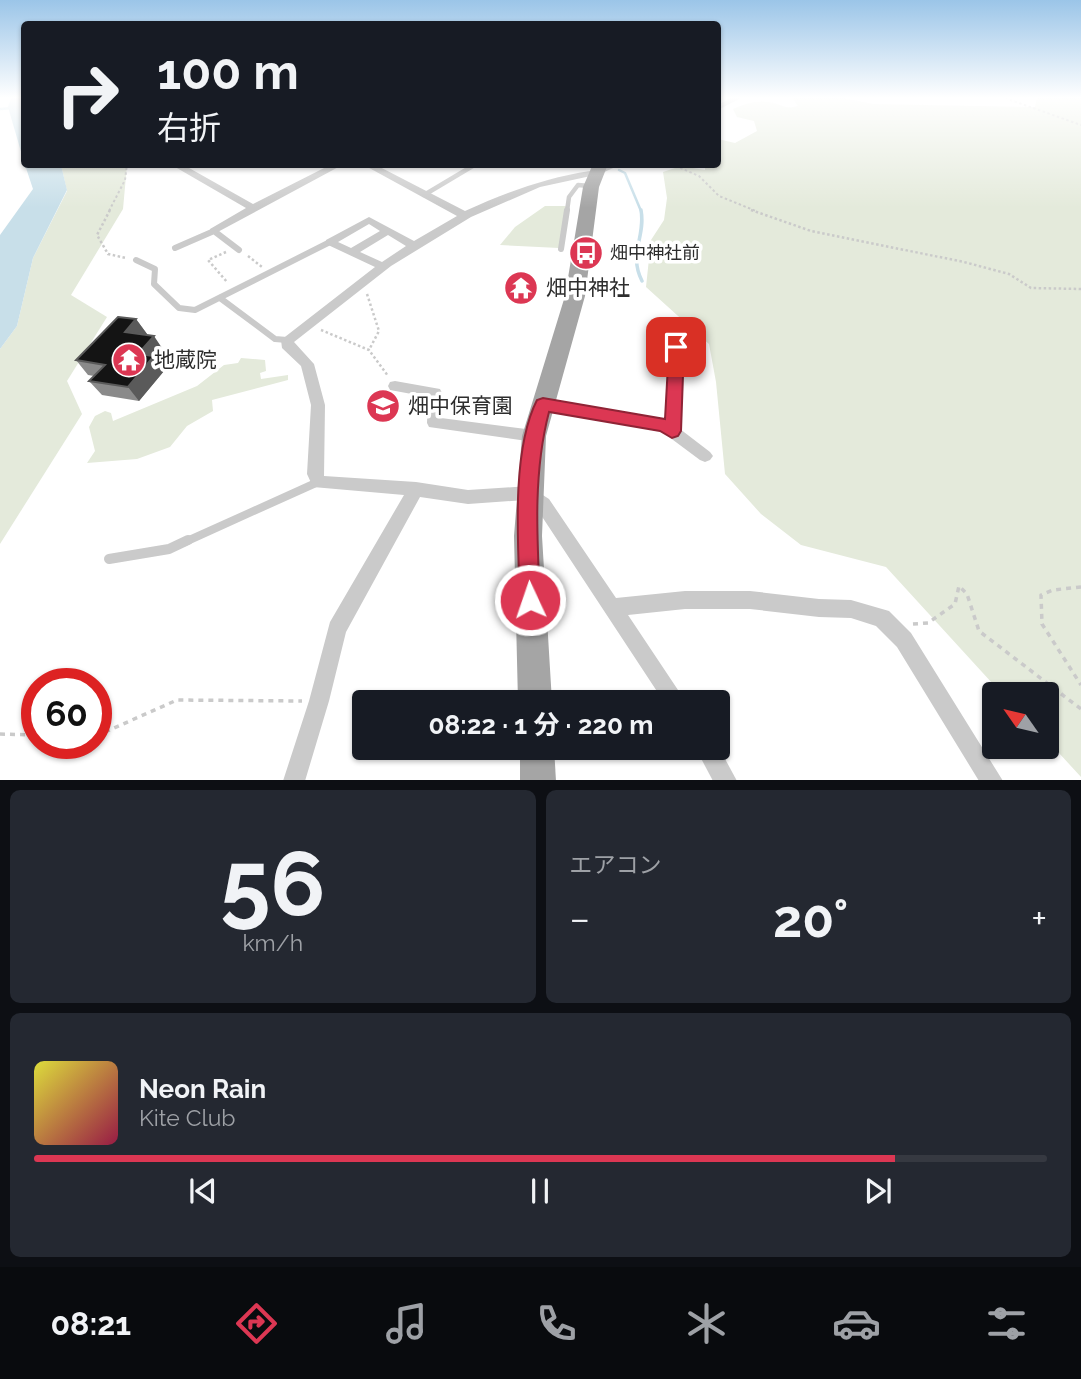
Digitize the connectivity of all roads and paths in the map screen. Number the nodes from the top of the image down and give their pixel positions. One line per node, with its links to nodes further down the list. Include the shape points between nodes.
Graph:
1 (126, 168): 19 (path, via 125,180 97,234 108,254)
2 (181, 168): 9 (street)
3 (332, 168): 9 (street)
4 (374, 168): 8 (street)
5 (469, 168): 8 (lane)
6 (680, 168): 23 (path, via 699,176 732,203 811,231 964,262 1009,275 1031,288)
7 (596, 175): 10 (street, via 561,178); 17 (lane, via 578,185 569,197); 31 (main road, via 575,296)
8 (424, 195): 10 (street)
9 (254, 209): 11 (street)
10 (466, 215): 14 (street)
11 (214, 231): 15 (lane); 16 (lane)
12 (388, 231): 13 (street, via 369,220); 14 (street); 18 (street)
13 (330, 242): 18 (street); 21 (lane)
14 (413, 244): 20 (street)
15 (175, 248)
16 (237, 249): 21 (path); 24 (path, via 208,260)
17 (561, 249)
18 (352, 252): 20 (street)
19 (136, 260): 25 (lane, via 155,269 154,285 179,307 195,310)
20 (383, 267): 22 (street)
21 (271, 272): 24 (lane)
22 (368, 279): 26 (street); 29 (path, via 366,289 379,331)
23 (1081, 289)
24 (235, 291): 25 (lane)
25 (220, 298): 27 (lane, via 275,339)
26 (310, 323): 27 (street); 29 (path)
27 (287, 340): 35 (street, via 307,364 318,405)
28 (676, 347): 32 (street)
29 (369, 350): 30 (path)
30 (395, 386): 33 (street, via 435,393 434,424)
31 (543, 404): 32 (street); 33 (main road)
32 (672, 431): 34 (street)
33 (534, 436): 37 (main road)
34 (705, 456)
35 (318, 482): 36 (street); 38 (lane, via 169,550)
36 (416, 489): 37 (street, via 468,498); 45 (street, via 337,629)
37 (529, 493): 40 (street, via 543,504); 43 (main road)
38 (109, 559)
39 (1081, 587): 42 (path, via 1041,595 1042,624)
40 (613, 607): 41 (street, via 750,600 850,609 882,618); 44 (street)
41 (892, 626): 46 (path, via 928,623 955,604 959,586 967,594 979,631); 55 (street)
42 (1081, 685)
43 (534, 690)
44 (668, 690)
45 (319, 701): 47 (path, via 177,700); 52 (street)
46 (1081, 709)
47 (112, 730)
48 (0, 734): 49 (path)
49 (21, 735)
50 (537, 760): 53 (main road)
51 (714, 760): 54 (street)
52 (294, 780)
53 (538, 780)
54 (726, 780)
55 (992, 780)

